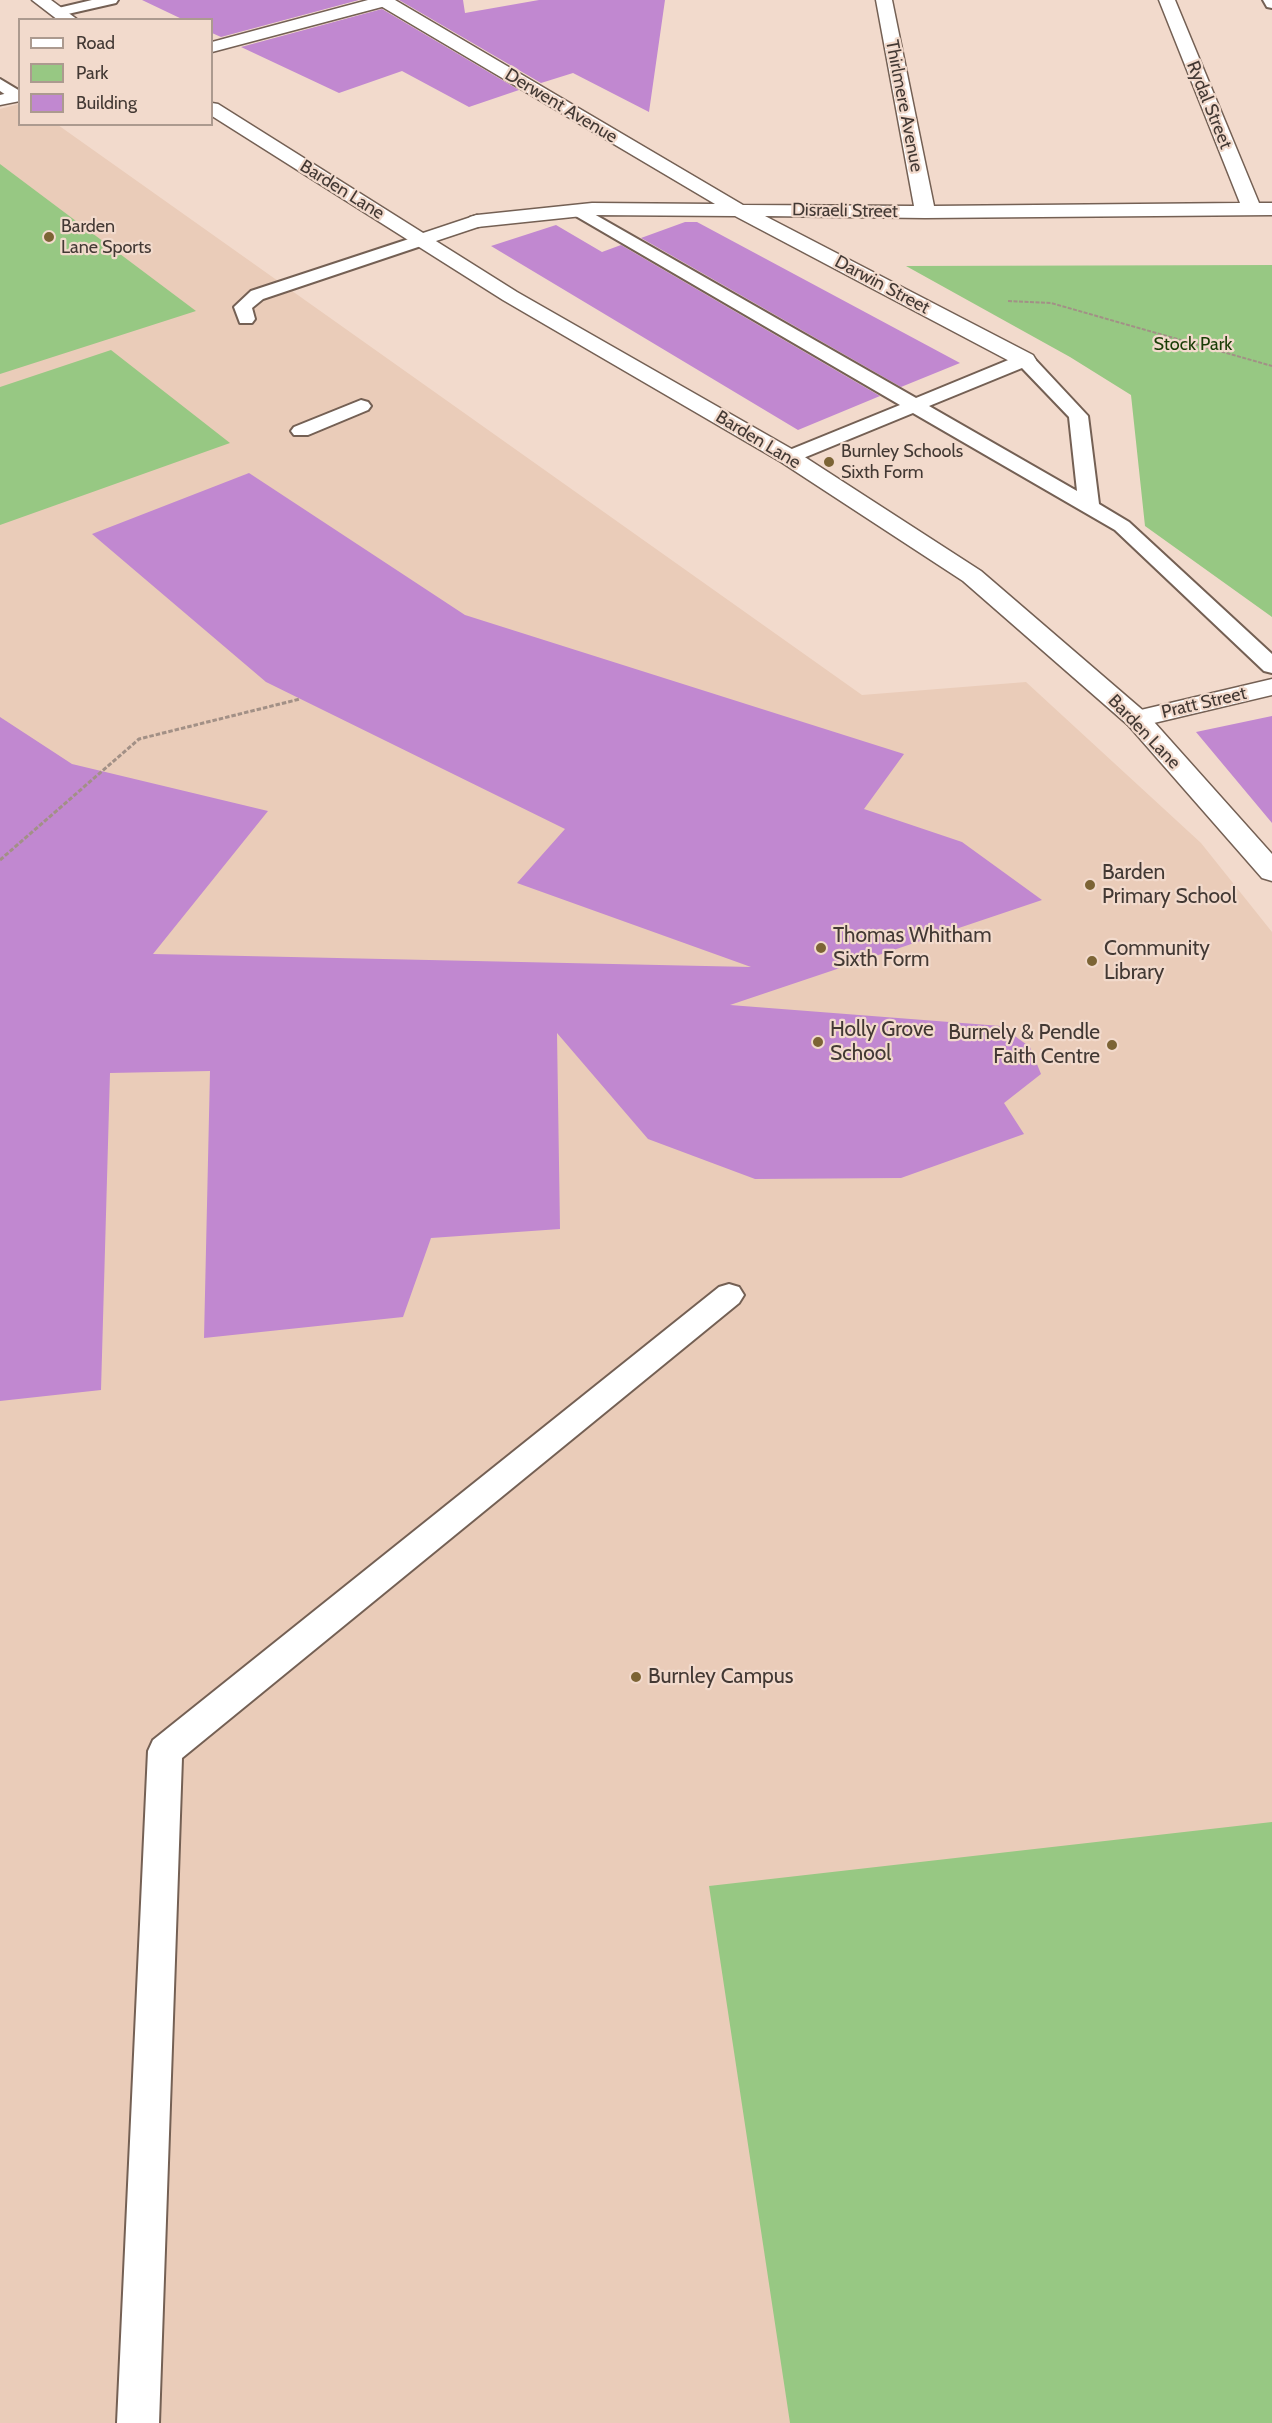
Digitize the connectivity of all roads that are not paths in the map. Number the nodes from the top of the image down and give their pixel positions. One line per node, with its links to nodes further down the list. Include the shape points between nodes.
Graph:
1 (40, 0): 6 (street)
2 (111, 0): 6 (lane)
3 (386, 0): 7 (street); 13 (street, Derwent Avenue)
4 (884, 0): 15 (street, Thirlmere Avenue)
5 (1167, 0): 11 (street, Rydal Street)
6 (65, 16)
7 (213, 47)
8 (0, 84): 9 (lane)
9 (12, 97)
10 (213, 109): 16 (street, Barden Lane)
11 (1252, 209): 12 (street, Disraeli Street); 15 (street, Disraeli Street)
12 (1272, 209)
13 (738, 210): 14 (street, Disraeli Street); 15 (street, Disraeli Street); 18 (street, Darwin Street)
14 (580, 211): 16 (street, Disraeli Street, via 477,221); 20 (lane)
15 (925, 212)
16 (422, 240): 17 (lane, via 257,295 243,307); 22 (street, Barden Lane, via 510,296)
17 (246, 319)
18 (1025, 360): 20 (lane); 23 (lane, via 1078,416)
19 (361, 406): 21 (lane)
20 (916, 406): 22 (lane); 23 (lane)
21 (301, 431)
22 (789, 457): 26 (street, Barden Lane, via 972,576)
23 (1089, 507): 24 (lane, via 1122,526)
24 (1272, 666)
25 (1272, 687): 26 (street, Pratt Street)
26 (1137, 719): 27 (street, Barden Lane)
27 (1272, 872)
28 (729, 1295): 29 (lane, via 165,1751)
29 (138, 2423)

